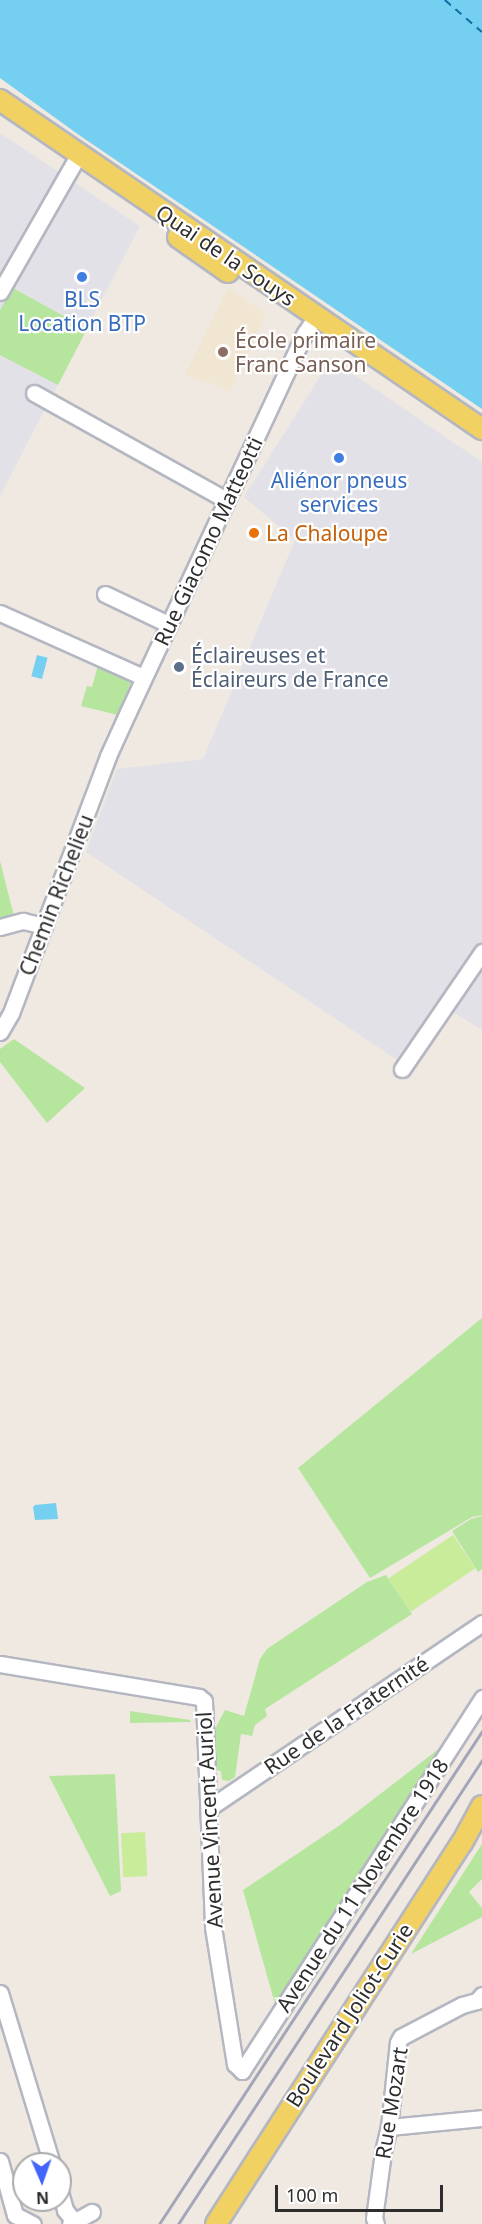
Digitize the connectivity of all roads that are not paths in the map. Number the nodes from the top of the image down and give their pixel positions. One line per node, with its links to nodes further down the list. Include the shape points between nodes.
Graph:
1 (0, 100): 3 (main road, Quai de la Souys)
2 (0, 116): 3 (main road, Quai de la Souys)
3 (75, 159): 4 (street); 5 (main road, Quai de la Souys)
4 (0, 292)
5 (312, 321): 7 (main road, Quai de la Souys); 8 (main road, Quai de la Souys); 9 (street, Rue Giacomo Matteotti)
6 (34, 393): 9 (street)
7 (482, 429)
8 (482, 444)
9 (226, 500): 12 (street, Rue Giacomo Matteotti)
10 (105, 594): 12 (street)
11 (0, 613): 13 (street)
12 (168, 624): 13 (street, Rue Giacomo Matteotti)
13 (143, 676): 14 (street, Rue Giacomo Matteotti)
14 (108, 756): 15 (street, Chemin Richelieu)
15 (44, 926): 16 (street, via 23,921); 18 (street, Chemin Richelieu)
16 (0, 927)
17 (482, 952): 19 (street)
18 (0, 1032)
19 (402, 1069)
20 (482, 1623): 24 (street, Rue de la Fraternité)
21 (0, 1664): 24 (street, Avenue Vincent Auriol, via 200,1697 206,1709)
22 (482, 1698): 28 (street, Avenue du 11 Novembre 1918)
23 (482, 1806): 37 (main road, Boulevard Joliot-Curie)
24 (209, 1808): 28 (street, Avenue Vincent Auriol, via 213,1927 235,2064)
25 (482, 1826): 38 (main road, Boulevard Joliot-Curie)
26 (0, 1993): 31 (street)
27 (482, 1995): 30 (street, Rue Mozart, via 477,2001 401,2037 395,2058)
28 (242, 2071)
29 (482, 2118): 30 (street)
30 (389, 2127): 39 (street, Rue Mozart)
31 (47, 2152)
32 (0, 2161): 34 (street)
33 (92, 2212): 35 (street)
34 (7, 2216): 36 (street)
35 (72, 2222)
36 (33, 2224)
37 (216, 2224)
38 (227, 2224)
39 (376, 2224)

